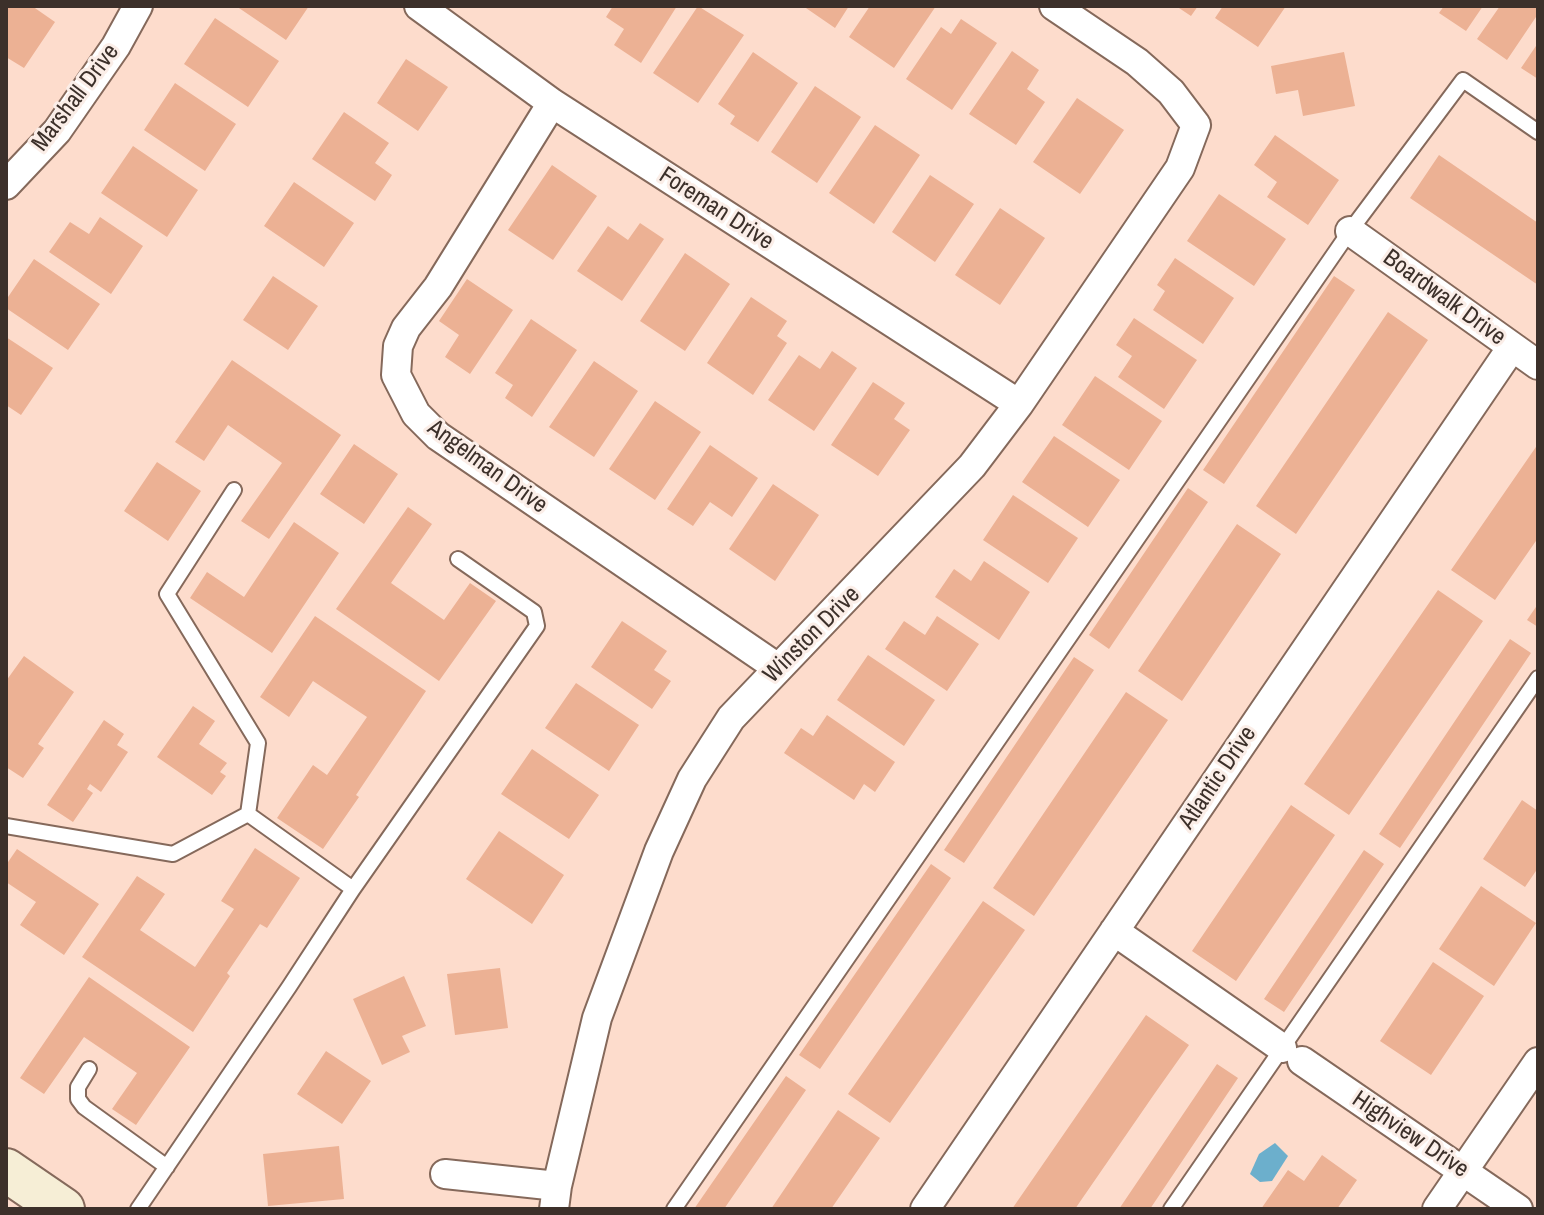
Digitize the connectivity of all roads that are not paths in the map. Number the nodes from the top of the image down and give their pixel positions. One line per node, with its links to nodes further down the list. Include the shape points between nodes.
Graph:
1 (138, 6): 6 (street, Marshall Drive, via 57,131)
2 (419, 6): 4 (street, Foreman Drive)
3 (1054, 6): 10 (street, Winston Drive, via 1137,62 1171,92 1196,125 1180,168)
4 (552, 103): 10 (street, Foreman Drive); 13 (street, Angelman Drive, via 438,287 406,328 398,346 396,375 416,414 438,436)
5 (1538, 132): 7 (lane, via 1463,80)
6 (6, 185)
7 (1350, 231): 8 (street, Boardwalk Drive); 29 (lane)
8 (1512, 347): 9 (street, Boardwalk Drive); 18 (street, Atlantic Drive)
9 (1538, 365)
10 (1019, 404): 13 (street, Winston Drive, via 939,504)
11 (234, 490): 15 (lane, via 167,594 258,743)
12 (458, 559): 17 (lane, via 534,612 537,626)
13 (778, 668): 26 (street, Winston Drive, via 731,718 692,779 659,851 597,1018)
14 (1538, 678): 19 (lane)
15 (248, 814): 16 (lane, via 173,854); 17 (lane)
16 (6, 826)
17 (353, 889): 22 (lane)
18 (1114, 931): 19 (street, Highview Drive); 30 (street, Atlantic Drive)
19 (1292, 1055): 24 (street, Highview Drive); 31 (lane)
20 (1538, 1062): 24 (street)
21 (89, 1069): 22 (lane, via 78,1087 84,1107)
22 (167, 1167): 28 (lane)
23 (6, 1170): 27 (main road)
24 (1463, 1171): 32 (street); 33 (street, Highview Drive)
25 (445, 1174): 26 (street)
26 (555, 1198)
27 (63, 1209)
28 (138, 1209)
29 (674, 1209)
30 (925, 1209)
31 (1171, 1209)
32 (1437, 1209)
33 (1518, 1209)

